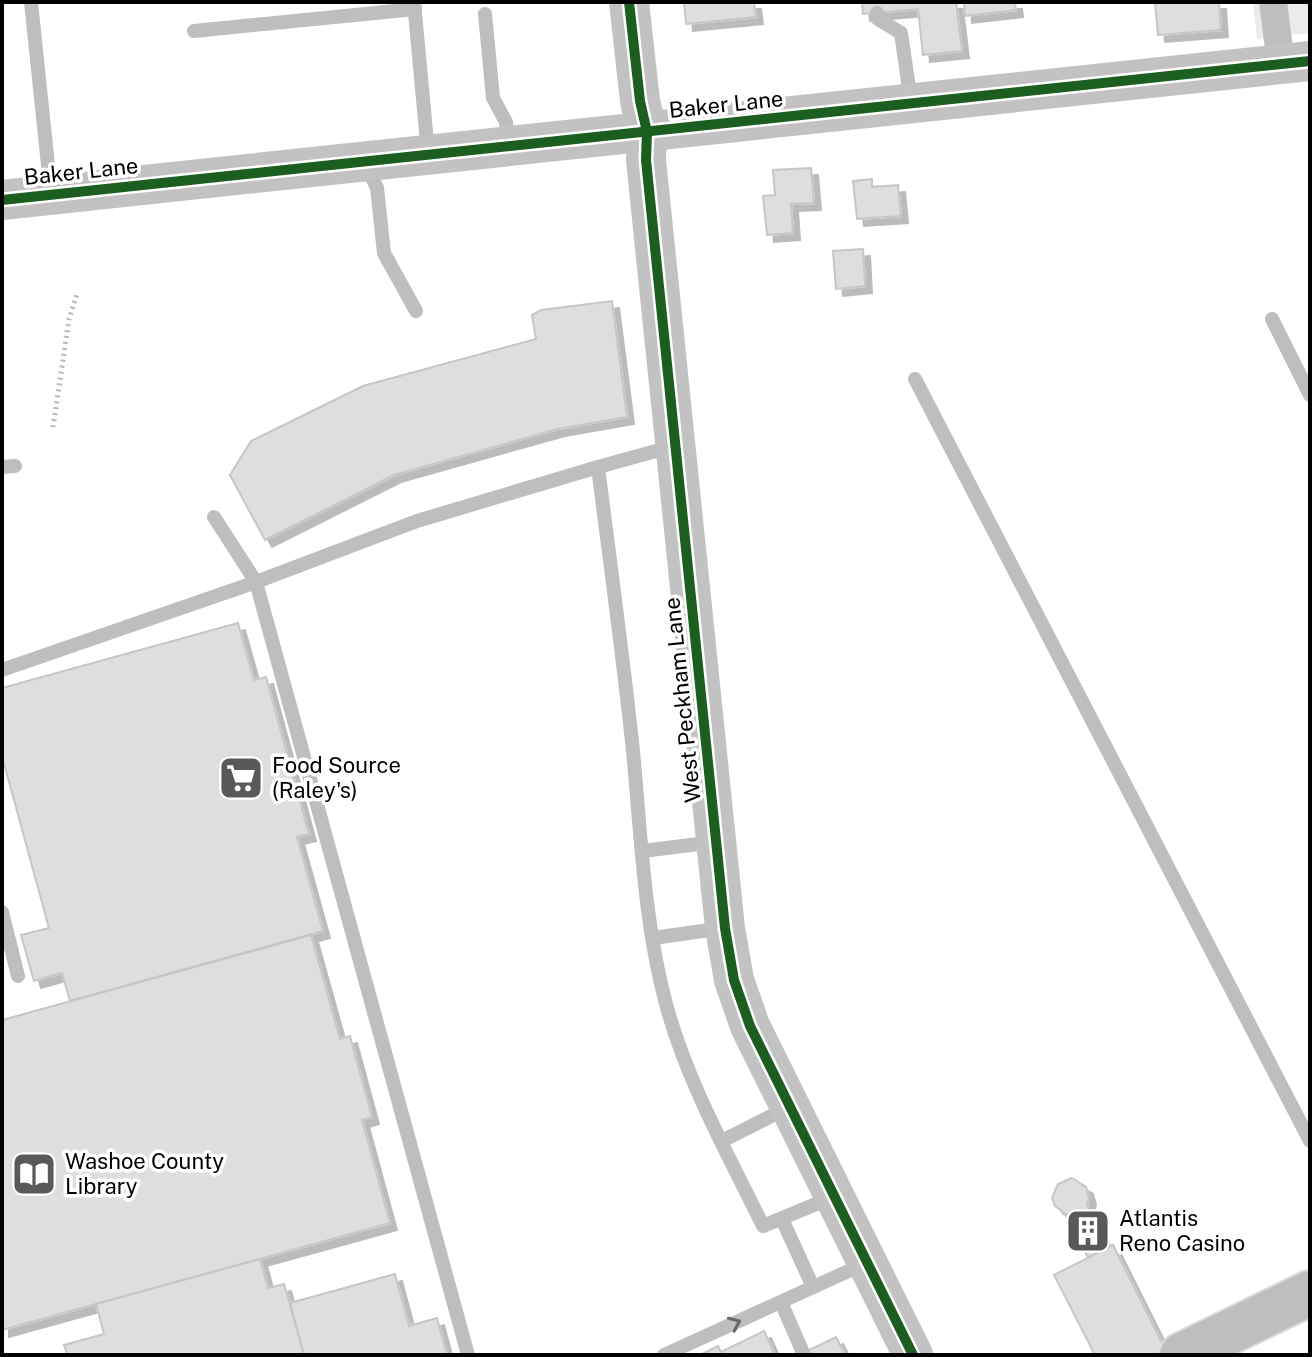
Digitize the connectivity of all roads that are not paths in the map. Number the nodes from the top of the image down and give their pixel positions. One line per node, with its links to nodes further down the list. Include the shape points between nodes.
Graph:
1 (31, 2): 14 (lane)
2 (629, 2): 10 (street, West Peckham Lane)
3 (1273, 2): 8 (street)
4 (414, 5): 7 (lane); 12 (lane)
5 (877, 13): 9 (lane, via 901,33)
6 (485, 14): 11 (lane, via 493,98 506,122)
7 (194, 31)
8 (1296, 63): 9 (street, Baker Lane)
9 (912, 104): 10 (street, Baker Lane)
10 (647, 132): 11 (street, Baker Lane); 20 (street, West Peckham Lane)
11 (508, 147): 12 (street, Baker Lane)
12 (428, 155): 13 (street, Baker Lane)
13 (365, 161): 14 (street, Baker Lane); 16 (lane, via 377,188 384,253)
14 (51, 194): 15 (street, Baker Lane)
15 (2, 200)
16 (416, 311)
17 (1272, 319): 19 (lane)
18 (915, 379): 33 (lane)
19 (1310, 395)
20 (675, 445): 21 (lane); 25 (street, West Peckham Lane)
21 (598, 467): 23 (lane, via 417,521); 26 (lane)
22 (214, 517): 23 (lane)
23 (256, 582): 24 (lane); 41 (lane)
24 (2, 670)
25 (716, 842): 26 (lane); 28 (street, West Peckham Lane)
26 (643, 851): 29 (lane)
27 (2, 912): 30 (lane)
28 (725, 928): 29 (lane); 31 (street, West Peckham Lane, via 734,980 750,1026)
29 (653, 938): 32 (lane, via 684,1062)
30 (18, 976)
31 (790, 1106): 32 (lane); 34 (street, West Peckham Lane)
32 (722, 1141): 35 (lane, via 763,1226)
33 (1310, 1141)
34 (834, 1196): 35 (lane); 36 (street, West Peckham Lane)
35 (782, 1219): 37 (lane)
36 (866, 1263): 37 (lane); 44 (street, West Peckham Lane)
37 (813, 1287): 39 (lane)
38 (1310, 1293): 40 (main road)
39 (781, 1302): 42 (lane, one-way to 39); 43 (lane)
40 (1196, 1352)
41 (468, 1355)
42 (664, 1355)
43 (804, 1355)
44 (913, 1355)

